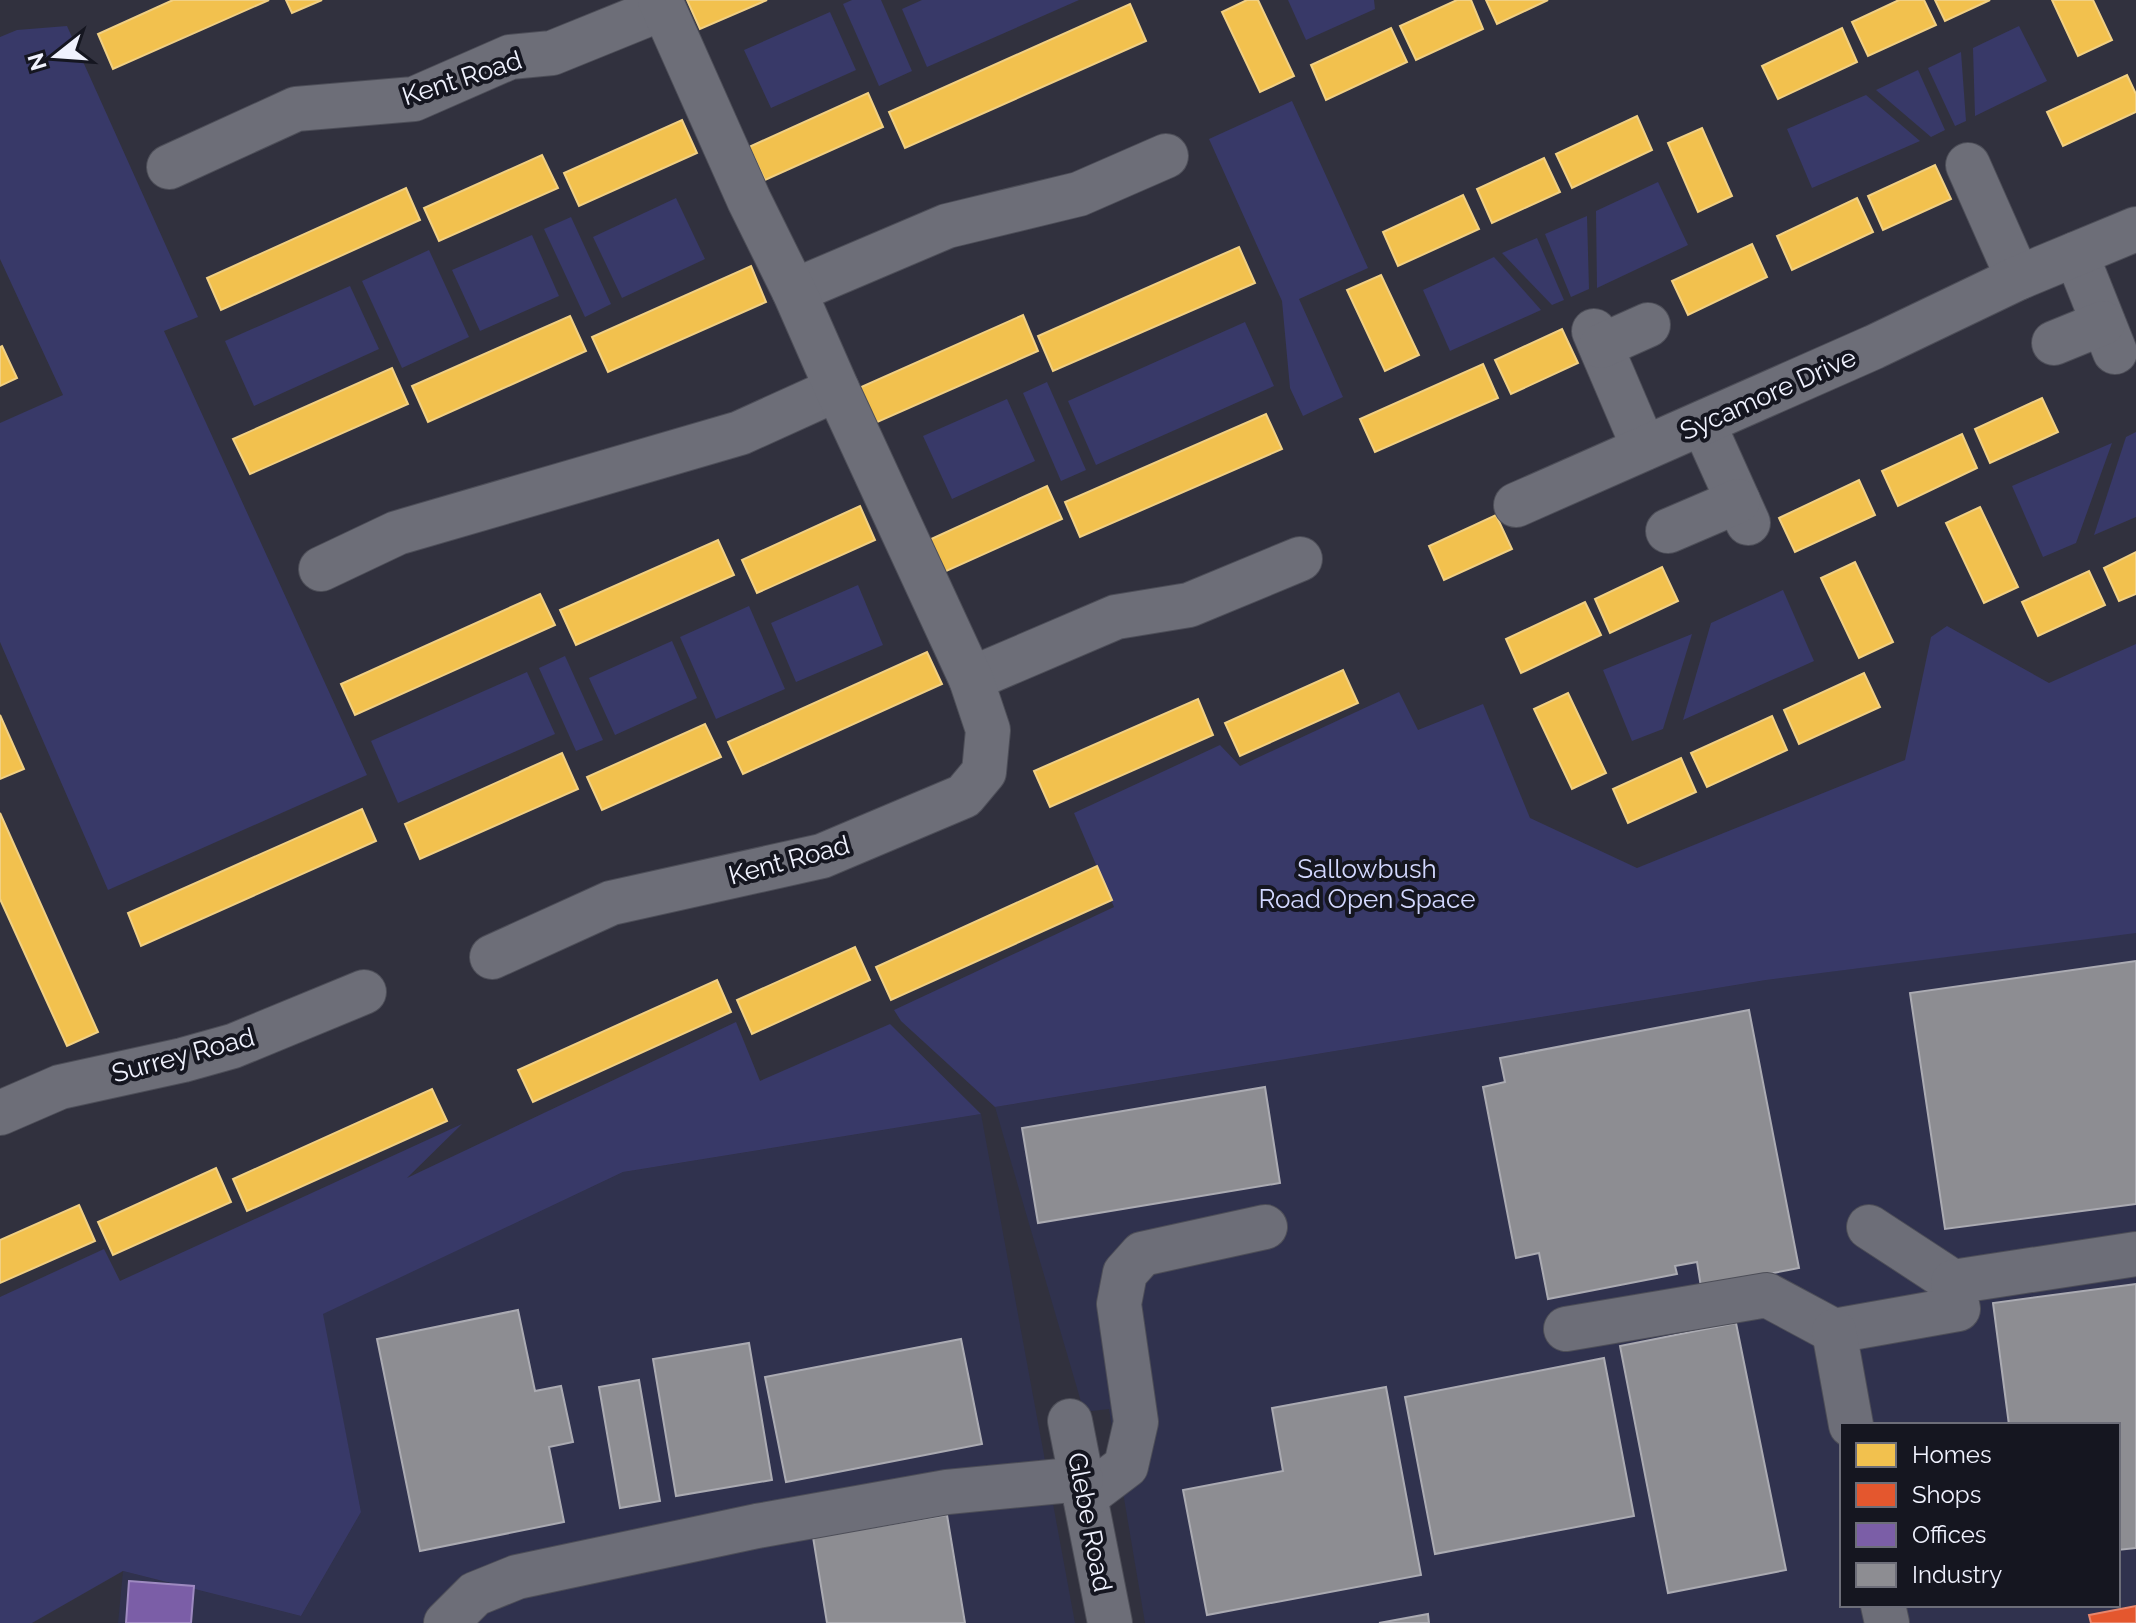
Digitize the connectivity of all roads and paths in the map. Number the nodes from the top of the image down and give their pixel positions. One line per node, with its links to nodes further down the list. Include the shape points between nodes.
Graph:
1 (662, 4): 4 (street, Kent Road, via 552,53 510,57 414,99 296,109); 8 (street, Kent Road)
2 (1166, 156): 8 (street, via 1079,194 947,226)
3 (1968, 165): 7 (street)
4 (169, 167)
5 (2136, 229): 6 (street, Sycamore Drive)
6 (2076, 254): 7 (street, Sycamore Drive); 10 (street, via 2109,338)
7 (2018, 278): 12 (street, Sycamore Drive)
8 (794, 291): 11 (street, Kent Road)
9 (1648, 325): 13 (street, via 1598,338)
10 (2054, 343)
11 (837, 389): 17 (street, via 740,433 397,533); 18 (street, Kent Road)
12 (1703, 423): 13 (street, Sycamore Drive); 15 (street, via 1743,512)
13 (1644, 448): 14 (street, Sycamore Drive)
14 (1516, 505)
15 (1668, 531)
16 (1300, 559): 18 (street, via 1189,605 1116,617)
17 (321, 569)
18 (971, 679): 19 (street, Kent Road, via 988,730 984,772 964,796 822,856 611,903)
19 (492, 957)
20 (364, 992): 21 (street, Surrey Road, via 233,1046 60,1087)
21 (0, 1113)
22 (1265, 1227): 30 (street, via 1142,1254 1125,1273 1119,1304 1136,1422 1126,1466)
23 (1869, 1227): 25 (street)
24 (2136, 1254): 25 (street)
25 (1953, 1282): 27 (street, via 1958,1309)
26 (1566, 1329): 27 (street, via 1767,1295)
27 (1834, 1331): 29 (street)
28 (1070, 1421): 30 (street, Glebe Road)
29 (1851, 1423)
30 (1083, 1488): 31 (street, via 947,1492 757,1526 517,1577 475,1594); 32 (street, Glebe Road)
31 (446, 1623)
32 (1110, 1623)

